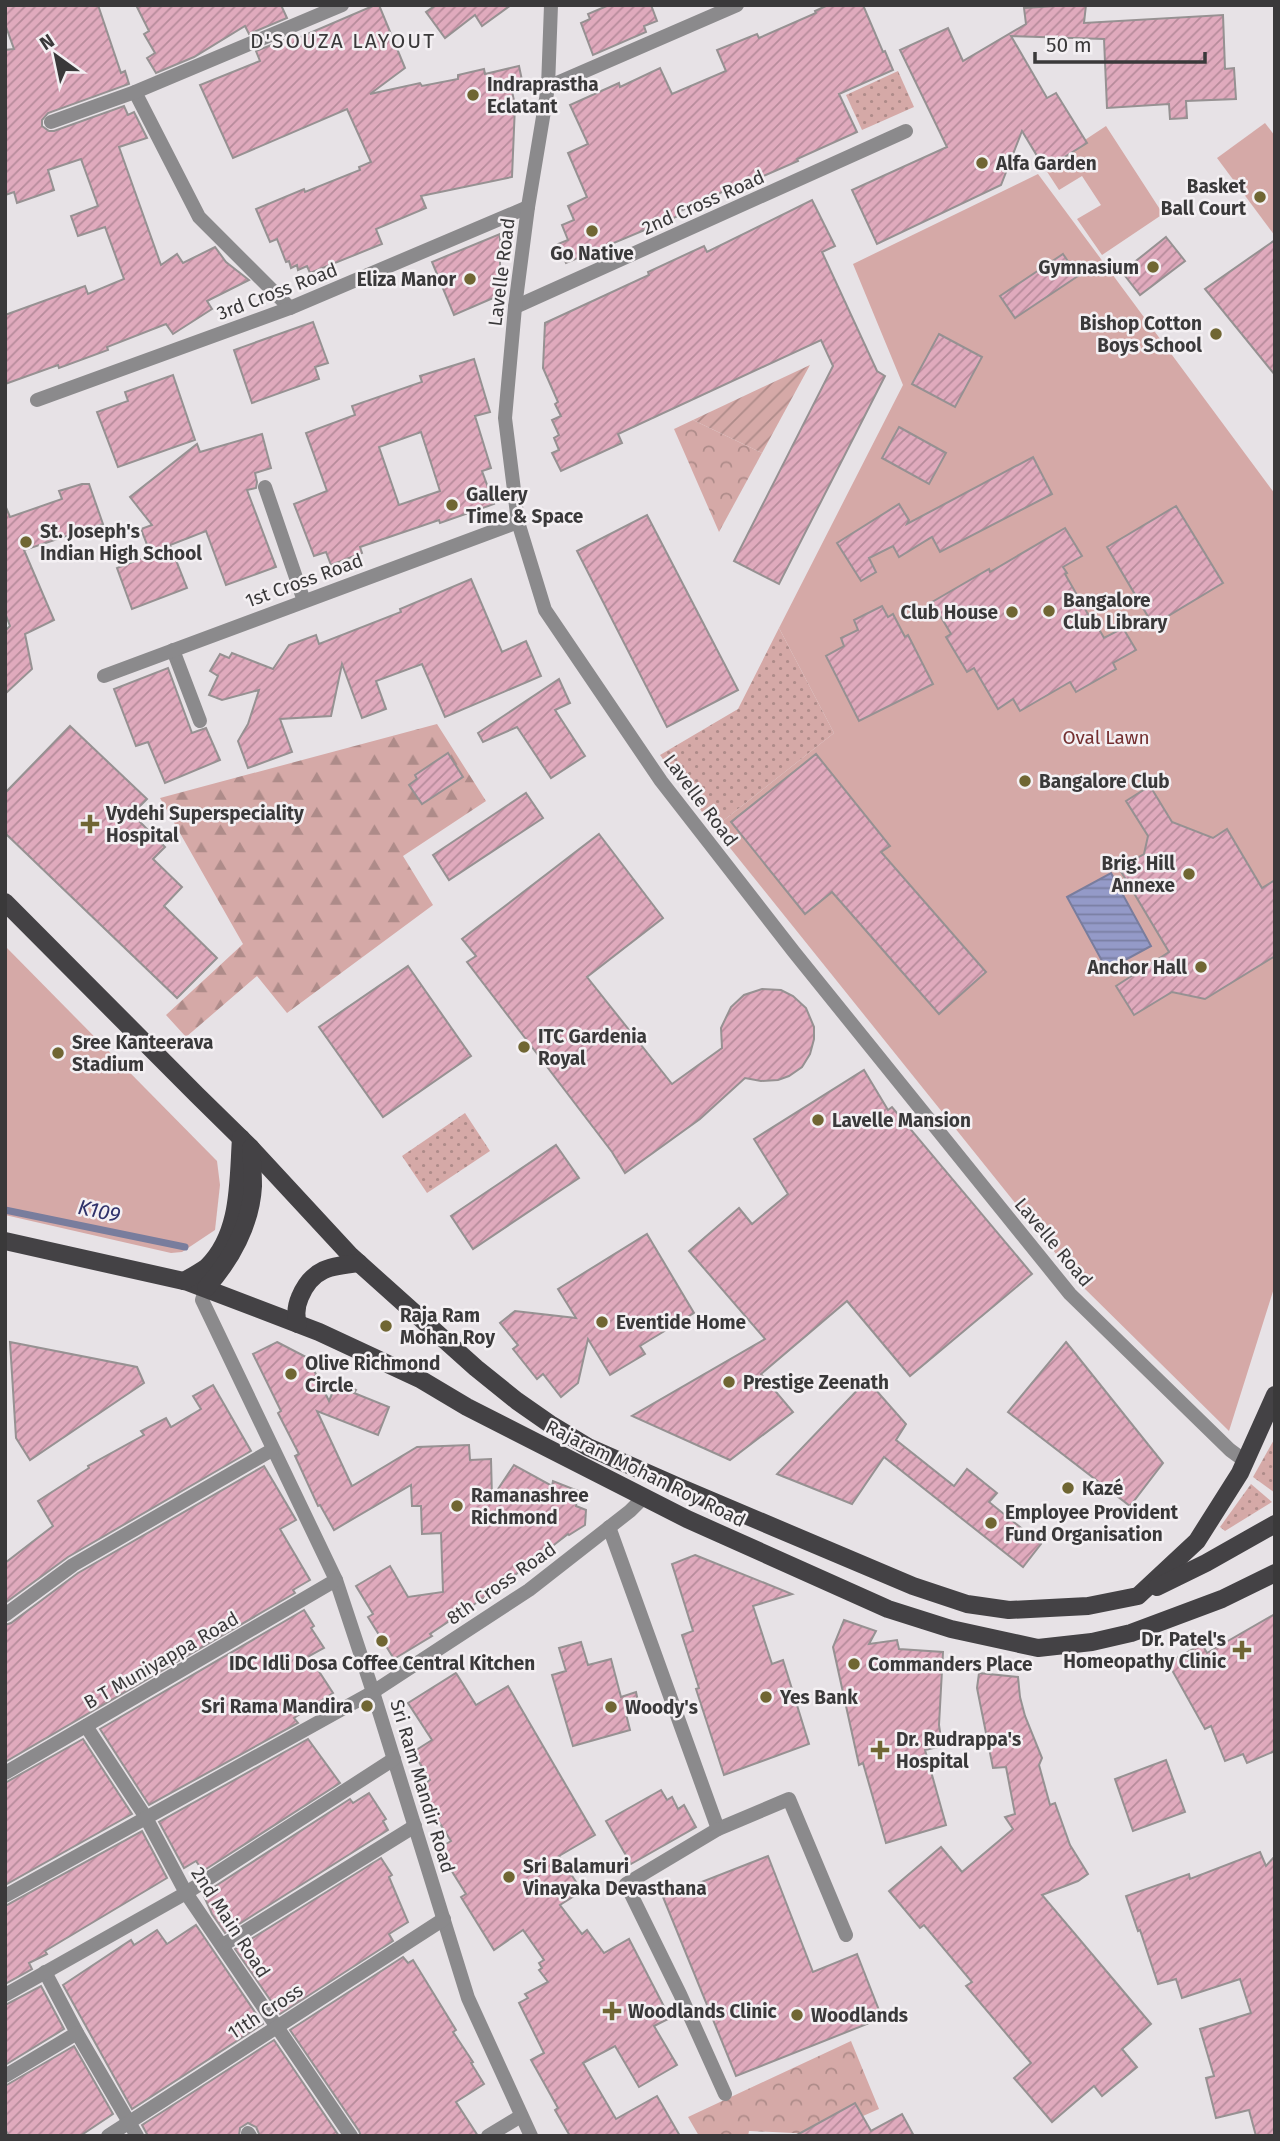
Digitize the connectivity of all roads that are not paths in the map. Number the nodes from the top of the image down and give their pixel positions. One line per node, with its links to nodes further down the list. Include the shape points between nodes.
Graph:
1 (342, 5): 5 (street)
2 (551, 5): 4 (street, Lavelle Road)
3 (737, 5): 4 (street)
4 (548, 88): 8 (street, Lavelle Road)
5 (135, 92): 6 (street); 10 (street, via 199,217)
6 (51, 122)
7 (906, 131): 9 (street, 2nd Cross Road)
8 (528, 207): 9 (street, Lavelle Road); 10 (street, 3rd Cross Road)
9 (515, 307): 13 (street, Lavelle Road, via 505,418)
10 (290, 309): 11 (street, 3rd Cross Road)
11 (37, 400)
12 (265, 487): 14 (street)
13 (518, 522): 14 (street, 1st Cross Road); 27 (street, Lavelle Road, via 545,610 668,790 1070,1294)
14 (304, 601): 15 (street, 1st Cross Road)
15 (173, 650): 16 (street, 1st Cross Road); 17 (street)
16 (104, 676)
17 (200, 721)
18 (5, 902): 19 (main road, Rajaram Mohan Roy Road)
19 (246, 1143): 21 (main road, Rajaram Mohan Roy Road); 22 (main road, via 231,1228 206,1267); 23 (main road, via 253,1187 248,1212 230,1257)
20 (5, 1241): 22 (main road, Rajaram Mohan Roy Road)
21 (359, 1263): 24 (main road, via 322,1270 308,1280 295,1315); 33 (main road, Rajaram Mohan Roy Road, via 476,1368 550,1424 588,1447 814,1545 967,1604 1037,1609 1088,1606)
22 (184, 1281): 23 (main road, Rajaram Mohan Roy Road)
23 (206, 1288): 24 (main road, Rajaram Mohan Roy Road); 26 (street, Sri Ram Mandir Road, via 202,1300)
24 (298, 1324): 28 (main road, Rajaram Mohan Roy Road, via 420,1378 467,1407)
25 (1275, 1395): 27 (main road)
26 (272, 1450): 32 (street, Sri Ram Mandir Road); 34 (street, via 73,1565)
27 (1245, 1461): 33 (main road, via 1197,1541)
28 (644, 1497): 30 (street, 8th Cross Road); 31 (main road, Rajaram Mohan Roy Road, via 888,1609 951,1629 1038,1648 1131,1633 1223,1599)
29 (1275, 1524): 33 (main road, Rajaram Mohan Roy Road)
30 (609, 1527): 35 (street, 8th Cross Road, via 529,1590); 41 (street)
31 (1275, 1573)
32 (336, 1580): 35 (street, Sri Ram Mandir Road); 36 (street, B T Muniyappa Road)
33 (1138, 1596)
34 (5, 1615)
35 (373, 1692): 37 (street, Sri Ram Mandir Road); 39 (street, 8th Cross Road)
36 (86, 1726): 38 (street, B T Muniyappa Road); 39 (street, 2nd Main Road)
37 (394, 1759): 40 (street, Sri Ram Mandir Road); 42 (street)
38 (5, 1773)
39 (145, 1816): 42 (street, 2nd Main Road); 43 (street, 8th Cross Road)
40 (415, 1826): 44 (street, Sri Ram Mandir Road); 46 (street)
41 (718, 1829): 45 (street, via 789,1799); 52 (street, via 626,1884)
42 (186, 1893): 46 (street, 2nd Main Road); 47 (street)
43 (5, 1896)
44 (444, 1919): 49 (street, 11th Cross); 53 (street, Sri Ram Mandir Road, via 468,1998)
45 (846, 1935)
46 (223, 1945): 49 (street, 2nd Main Road)
47 (45, 1972): 48 (street); 50 (street)
48 (5, 1995)
49 (277, 2027): 54 (street, 11th Cross); 57 (street, 2nd Main Road)
50 (77, 2033): 51 (street); 54 (street)
51 (5, 2076)
52 (725, 2094)
53 (522, 2116): 58 (street); 59 (street, Sri Ram Mandir Road)
54 (129, 2123): 55 (street, 11th Cross); 56 (street)
55 (108, 2136)
56 (137, 2136)
57 (351, 2136)
58 (488, 2136)
59 (531, 2136)

